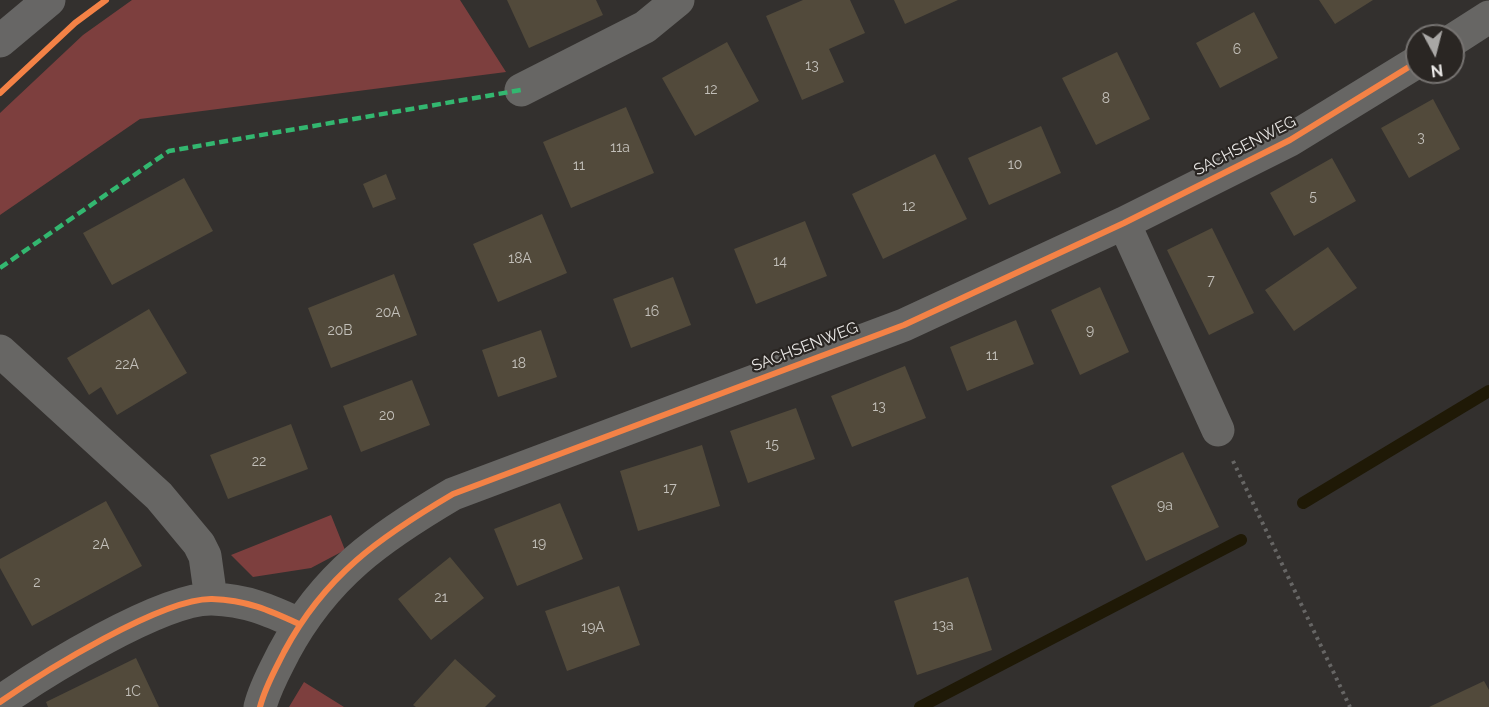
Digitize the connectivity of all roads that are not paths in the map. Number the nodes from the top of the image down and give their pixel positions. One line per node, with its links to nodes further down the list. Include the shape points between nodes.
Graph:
1 (48, 0): 5 (main road)
2 (678, 0): 7 (street, via 645,27)
3 (1489, 17): 4 (street)
4 (1465, 32)
5 (0, 41)
6 (1405, 69): 8 (street, SACHSENWEG, via 1290,140)
7 (521, 90)
8 (1124, 223): 10 (street); 12 (street, SACHSENWEG, via 904,324 453,494 394,528 341,572)
9 (0, 351): 11 (street, via 159,496 199,544 205,556)
10 (1218, 430)
11 (211, 599): 12 (street, via 256,604); 13 (street, via 161,611 45,670)
12 (299, 624): 14 (street, SACHSENWEG, via 264,690)
13 (0, 702)
14 (260, 707)

